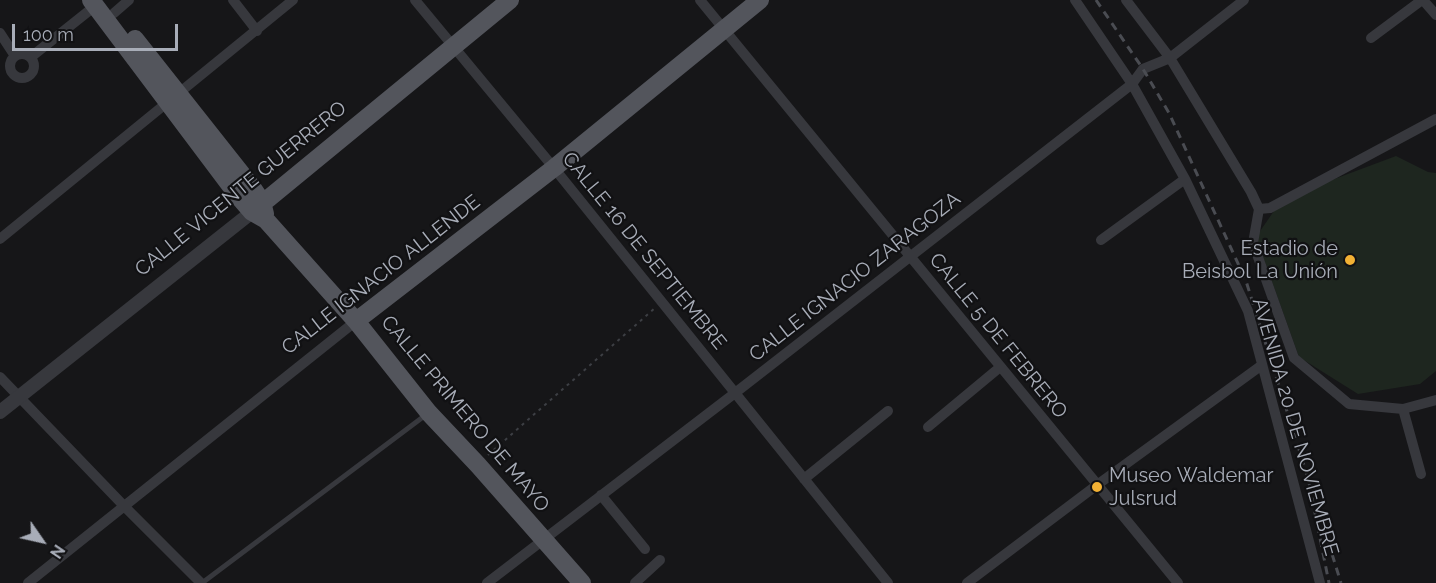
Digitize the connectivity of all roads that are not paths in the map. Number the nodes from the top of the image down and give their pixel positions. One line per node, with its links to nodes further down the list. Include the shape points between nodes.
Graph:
1 (129, 0): 12 (street)
2 (233, 0): 15 (street)
3 (293, 0): 15 (street)
4 (415, 0): 18 (street, CALLE 16 DE SEPTIEMBRE)
5 (510, 0): 18 (main road, CALLE VICENTE GUERRERO)
6 (700, 0): 14 (street, CALLE 5 DE FEBRERO)
7 (760, 0): 14 (main road, CALLE IGNACIO ALLENDE)
8 (1075, 0): 22 (street, AVENIDA 20 DE NOVIEMBRE)
9 (1126, 0): 21 (street)
10 (1244, 0): 21 (street, CALLE IGNACIO ZARAGOZA)
11 (1423, 0): 13 (street); 17 (street)
12 (101, 5): 20 (street); 23 (main road, CALLE PRIMERO DE MAYO)
13 (1436, 15)
14 (724, 29): 25 (main road, CALLE IGNACIO ALLENDE); 31 (street, CALLE 5 DE FEBRERO)
15 (257, 31): 23 (street)
16 (0, 34): 19 (street)
17 (1371, 38)
18 (453, 46): 25 (street, CALLE 16 DE SEPTIEMBRE); 28 (main road, CALLE VICENTE GUERRERO)
19 (15, 56): 20 (street); 20 (street, via 10,63 17,78 33,73)
20 (31, 57)
21 (1170, 58): 22 (street, CALLE IGNACIO ZARAGOZA, via 1143,69); 27 (street)
22 (1132, 84): 26 (street, AVENIDA 20 DE NOVIEMBRE); 31 (street, CALLE IGNACIO ZARAGOZA)
23 (173, 99): 28 (main road, CALLE PRIMERO DE MAYO); 29 (street)
24 (1436, 119): 27 (street, via 1270,208)
25 (554, 168): 32 (main road, CALLE IGNACIO ALLENDE); 36 (street, CALLE 16 DE SEPTIEMBRE)
26 (1185, 179): 30 (street); 33 (street, AVENIDA 20 DE NOVIEMBRE, via 1248,311)
27 (1259, 208): 39 (street, AVENIDA 20 DE NOVIEMBRE, via 1253,243 1294,358 1349,404)
28 (260, 211): 32 (main road, CALLE PRIMERO DE MAYO); 37 (street, CALLE VICENTE GUERRERO)
29 (2, 234)
30 (1101, 240)
31 (909, 257): 34 (street, CALLE 5 DE FEBRERO); 36 (street, CALLE IGNACIO ZARAGOZA)
32 (356, 321): 42 (main road, CALLE PRIMERO DE MAYO); 48 (street, CALLE IGNACIO ALLENDE)
33 (1262, 366): 46 (street); 60 (street, AVENIDA 20 DE NOVIEMBRE)
34 (999, 368): 43 (street); 46 (street, CALLE 5 DE FEBRERO)
35 (0, 377): 37 (street)
36 (735, 393): 45 (street, CALLE 16 DE SEPTIEMBRE); 47 (street, CALLE IGNACIO ZARAGOZA)
37 (20, 396): 41 (street, CALLE VICENTE GUERRERO); 48 (street)
38 (1436, 400): 39 (street)
39 (1403, 409): 44 (street)
40 (888, 411): 45 (street)
41 (0, 412)
42 (429, 413): 49 (main road, CALLE PRIMERO DE MAYO); 53 (lane)
43 (928, 426)
44 (1421, 474)
45 (804, 479): 57 (street, CALLE 16 DE SEPTIEMBRE)
46 (1097, 485): 58 (street); 59 (street, CALLE 5 DE FEBRERO)
47 (601, 495): 49 (street, CALLE IGNACIO ZARAGOZA); 50 (street)
48 (124, 507): 52 (street, CALLE IGNACIO ALLENDE); 53 (street)
49 (543, 540): 54 (street, CALLE IGNACIO ZARAGOZA); 55 (main road, CALLE PRIMERO DE MAYO)
50 (645, 549)
51 (660, 560): 56 (street)
52 (28, 583)
53 (201, 583)
54 (487, 583)
55 (582, 583)
56 (635, 583)
57 (888, 583)
58 (967, 583)
59 (1178, 583)
60 (1320, 583)

